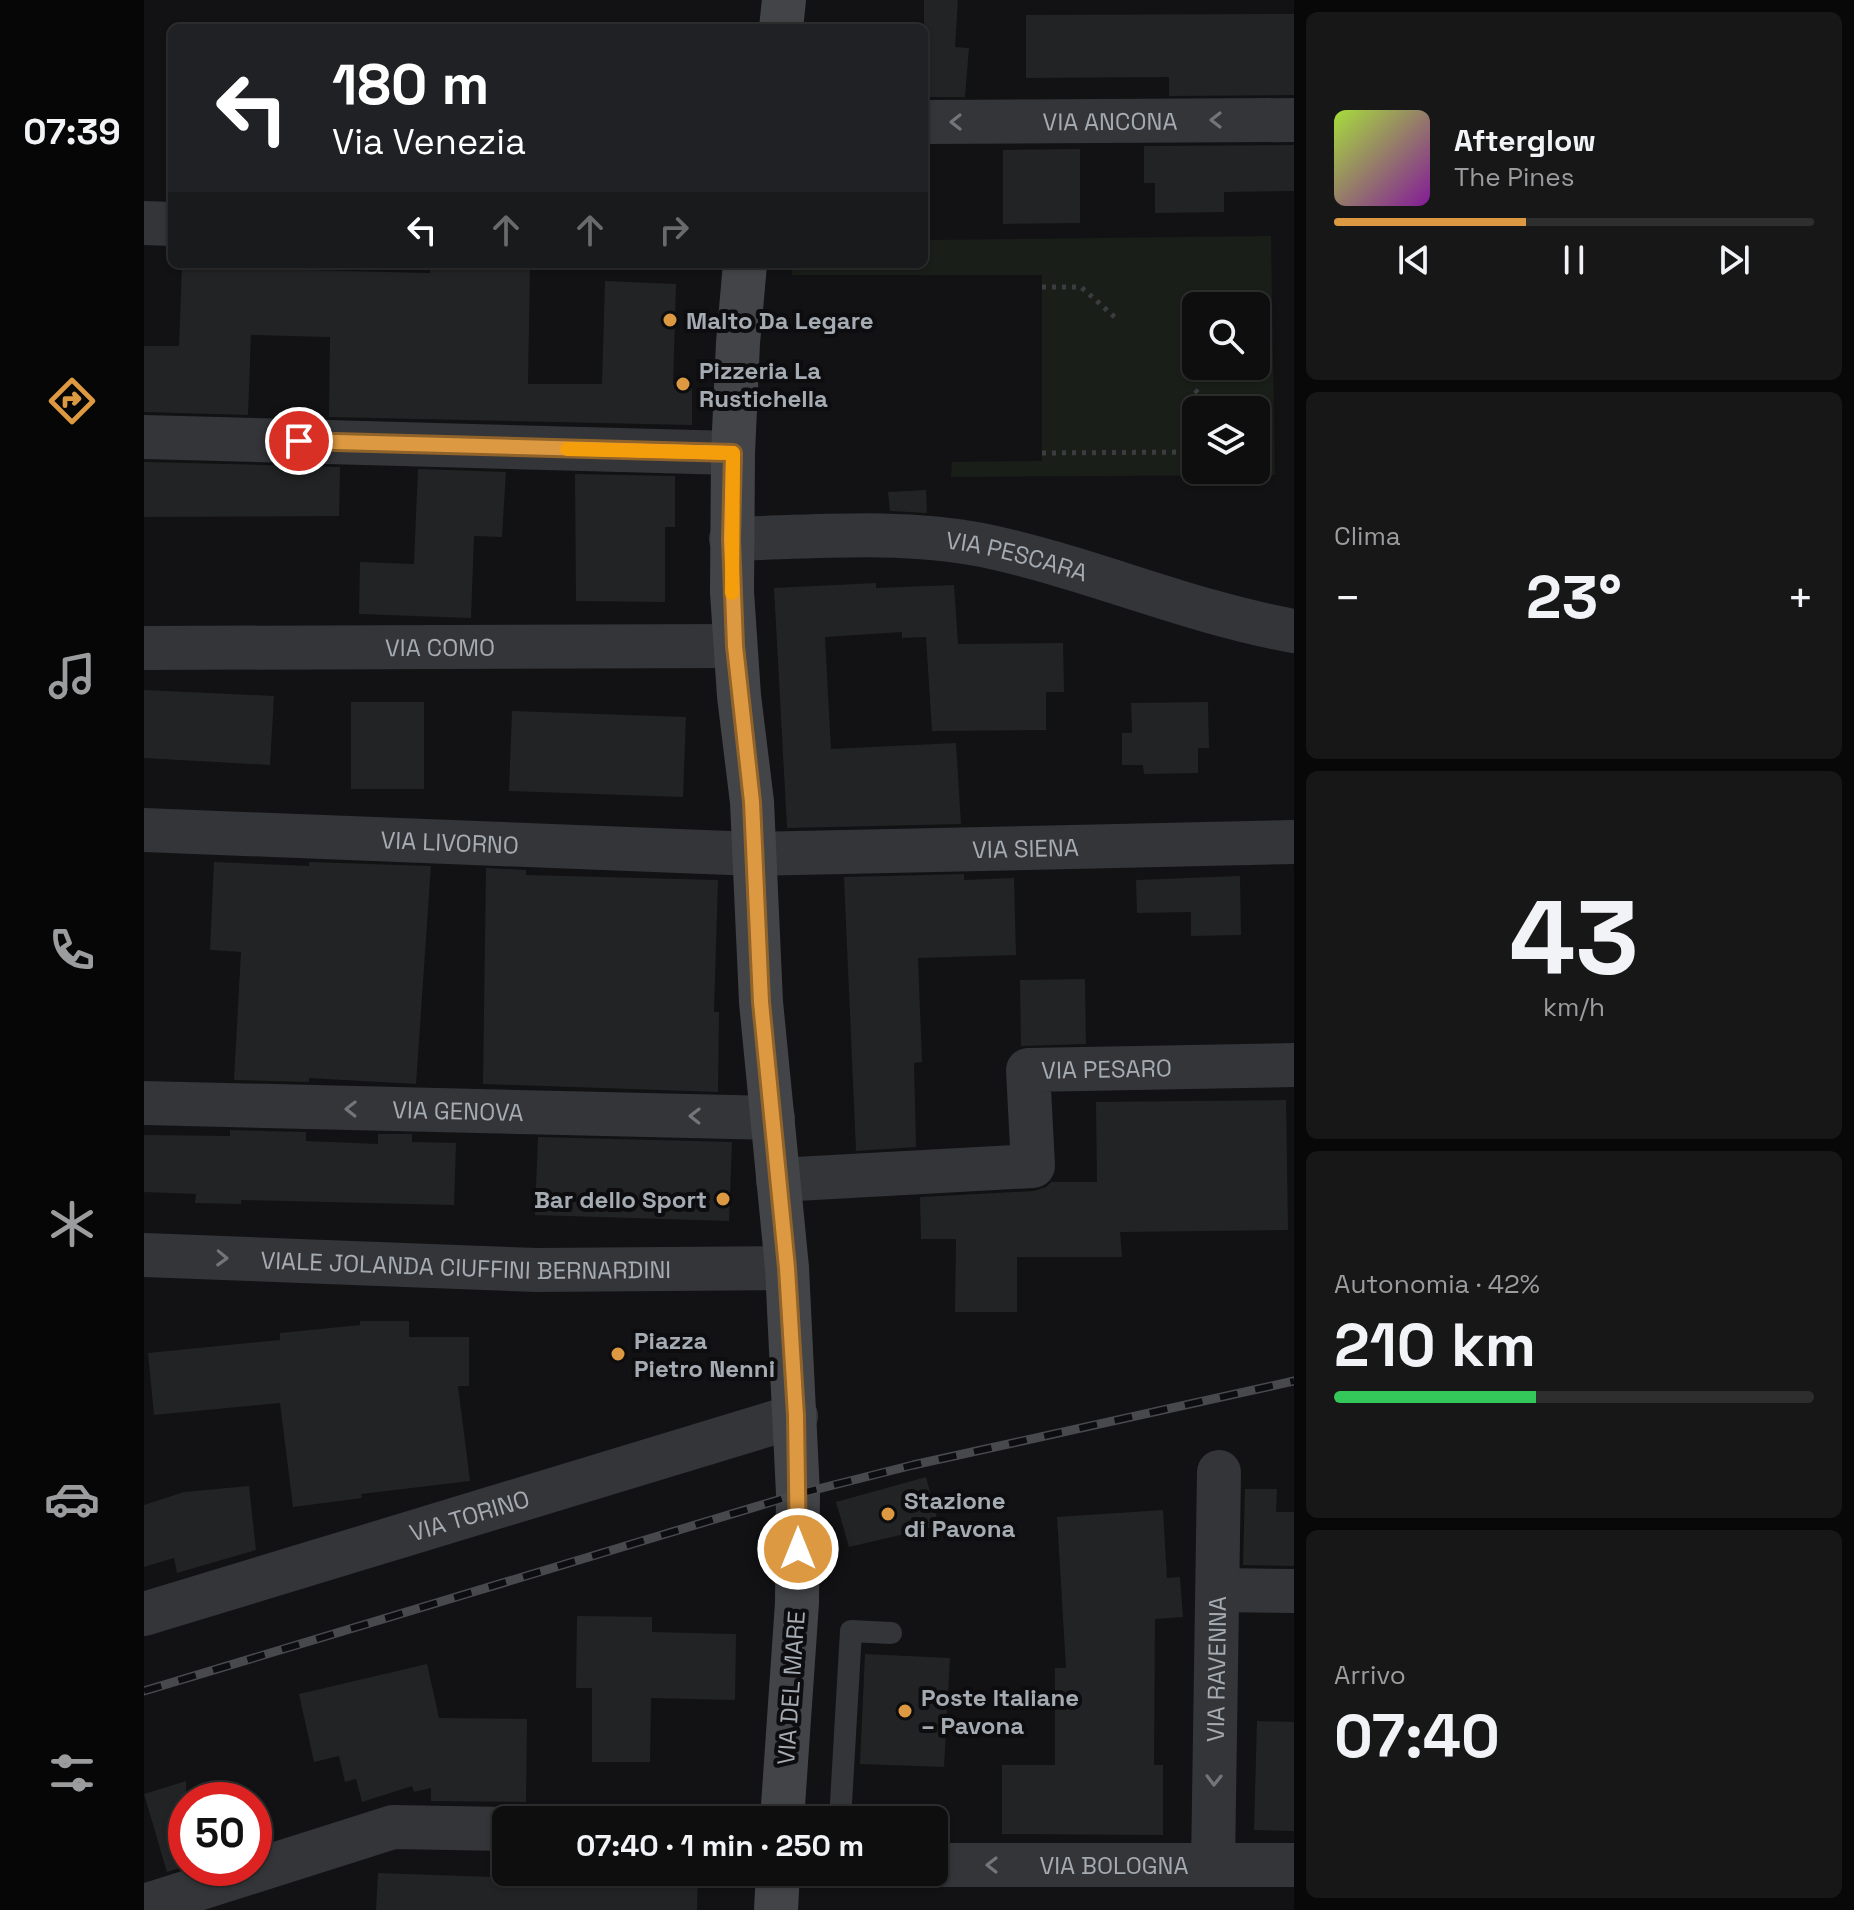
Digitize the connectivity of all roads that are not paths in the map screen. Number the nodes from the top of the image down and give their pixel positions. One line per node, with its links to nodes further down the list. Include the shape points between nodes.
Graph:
1 (784, 0): 2 (main road)
2 (781, 24)
3 (1294, 120): 4 (street, VIA ANCONA, one-way to 4)
4 (928, 122)
5 (144, 223): 6 (street)
6 (168, 224)
7 (745, 268): 9 (main road, VIA DEL MARE)
8 (144, 437): 9 (street)
9 (733, 453): 10 (main road, VIA DEL MARE)
10 (731, 539): 11 (street, VIA PESCARA, via 908,538 980,545 1249,623); 12 (main road, VIA DEL MARE)
11 (1294, 631)
12 (735, 646): 13 (street, VIA COMO); 16 (main road, VIA DEL MARE)
13 (144, 648)
14 (144, 830): 16 (street, VIA LIVORNO)
15 (1294, 842): 16 (street, VIA SIENA)
16 (755, 854): 19 (main road, VIA DEL MARE, via 761,1002)
17 (1294, 1065): 20 (street, VIA PESARO, via 1028,1070 1033,1166)
18 (144, 1103): 19 (street, VIA GENOVA, one-way to 18)
19 (773, 1118): 20 (main road, VIA DEL MARE)
20 (778, 1180): 22 (main road, VIA DEL MARE)
21 (144, 1255): 22 (street, VIALE JOLANDA CIUFFINI BERNARDINI, one-way to 22, via 537,1270)
22 (787, 1268): 23 (main road, VIA DEL MARE)
23 (796, 1416): 27 (street, VIA TORINO); 29 (main road, VIA DEL MARE, via 797,1603)
24 (1219, 1472): 25 (street, VIA RAVENNA)
25 (1218, 1590): 26 (street); 33 (street, VIA RAVENNA, one-way to 33)
26 (1294, 1591)
27 (144, 1614)
28 (891, 1633): 30 (lane, via 851,1631)
29 (783, 1806)
30 (841, 1806)
31 (492, 1829): 36 (street, via 393,1827)
32 (948, 1865): 33 (street, VIA BOLOGNA, one-way to 32)
33 (1213, 1865): 34 (street, VIA BOLOGNA)
34 (1294, 1865)
35 (777, 1886): 37 (main road)
36 (144, 1906)
37 (776, 1910)

